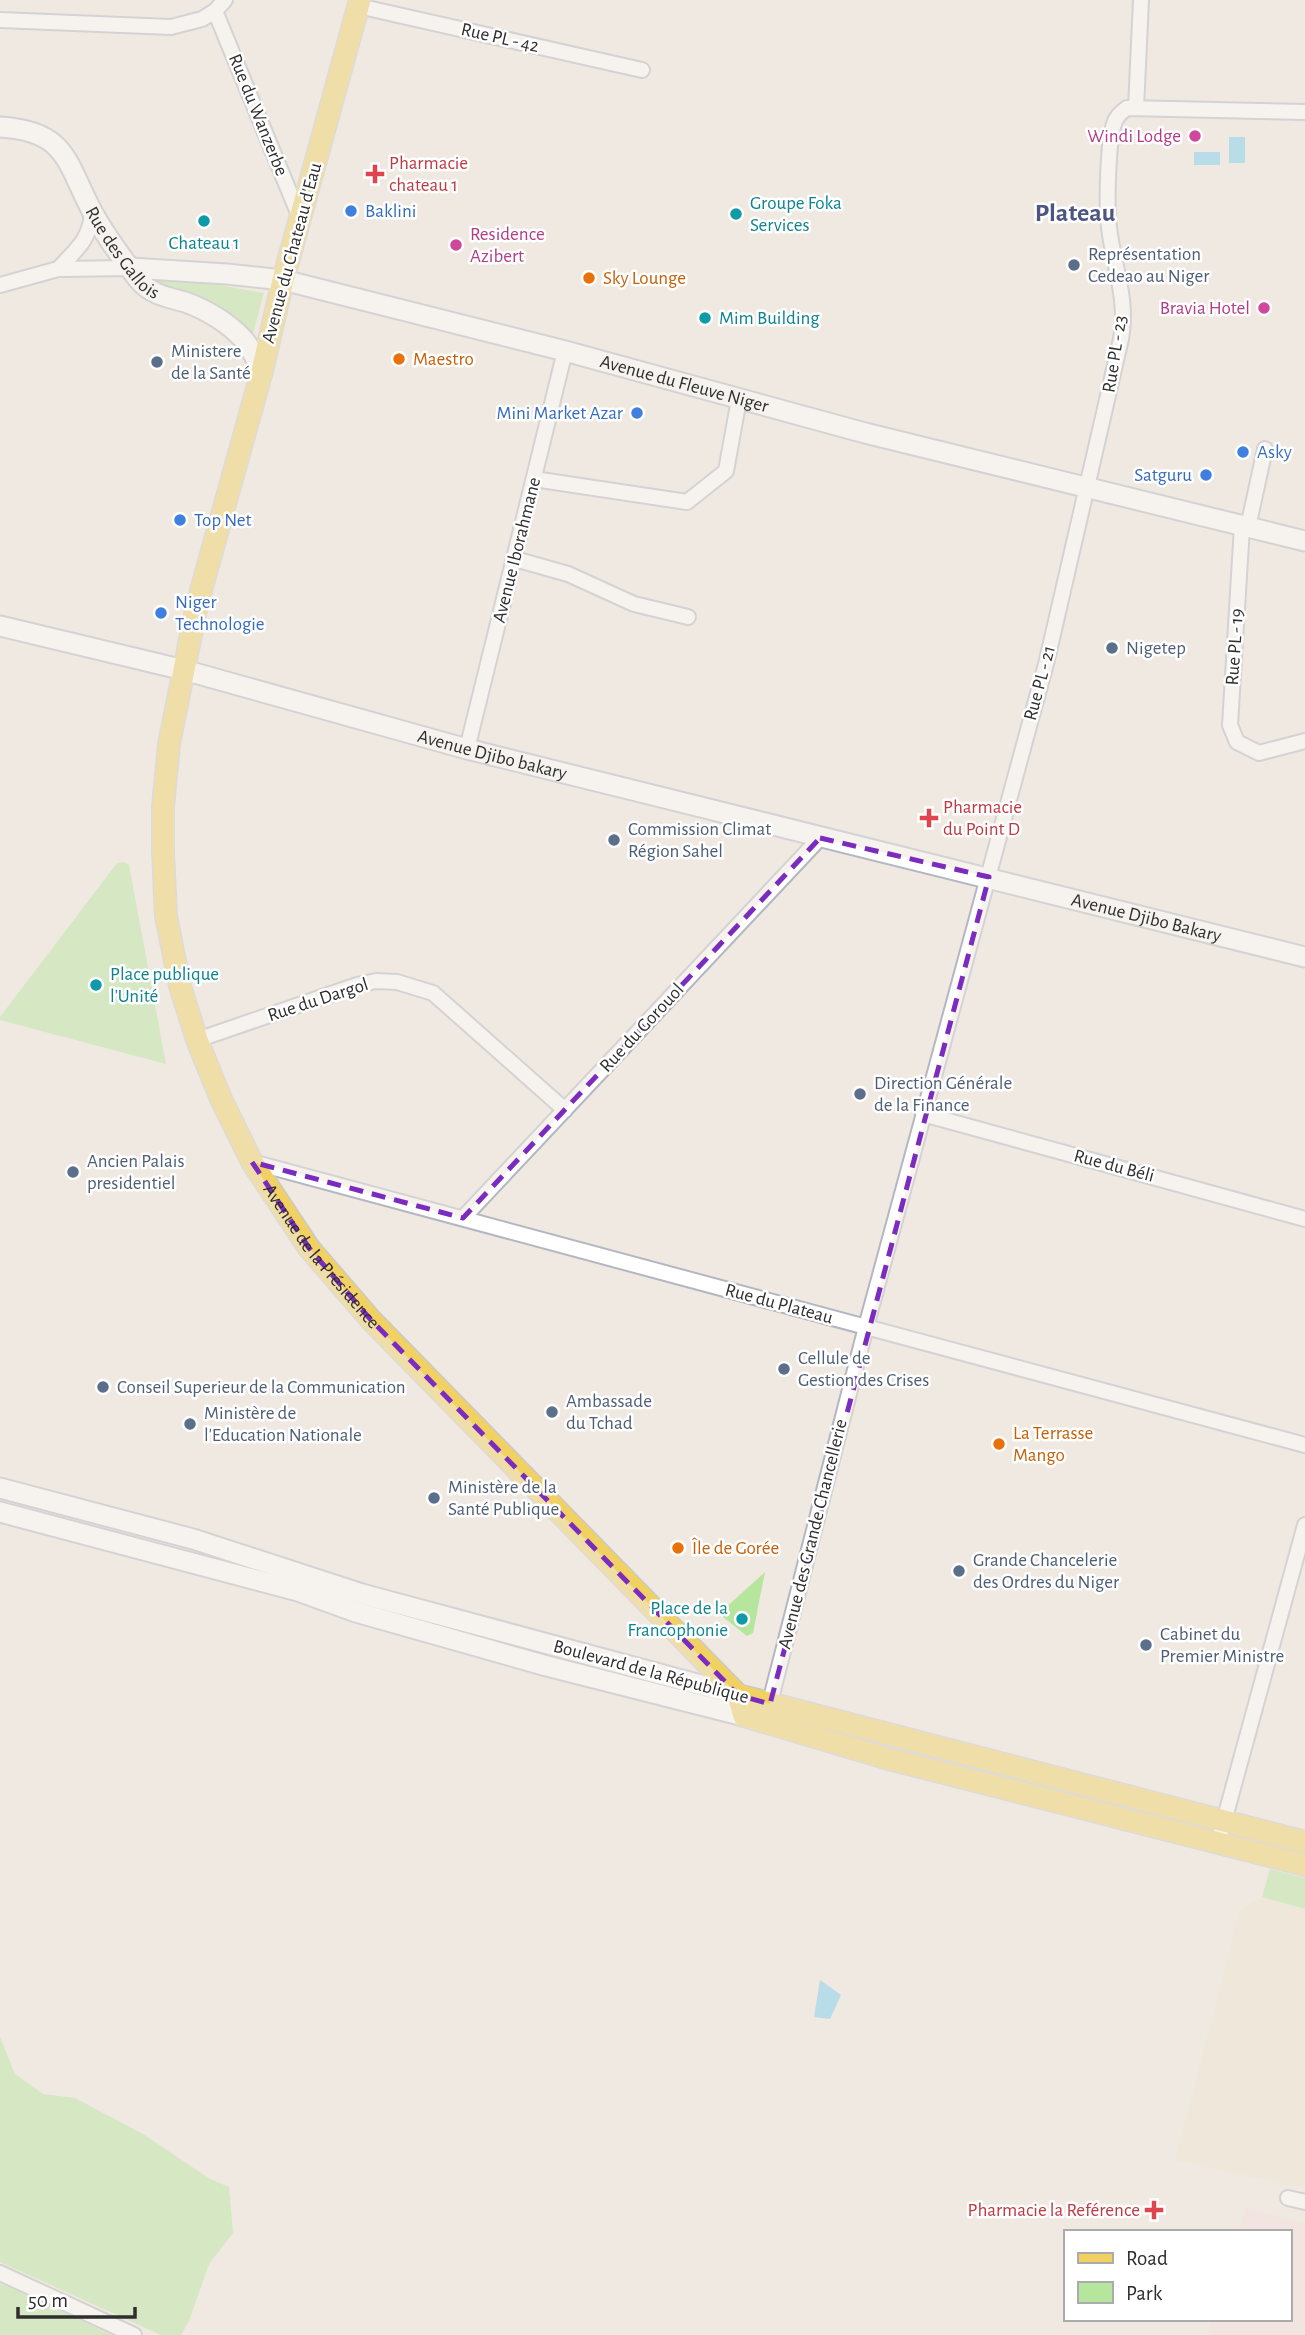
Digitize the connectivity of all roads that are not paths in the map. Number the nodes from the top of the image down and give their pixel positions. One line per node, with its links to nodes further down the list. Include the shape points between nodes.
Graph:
1 (1142, 0): 6 (street)
2 (359, 3): 5 (street, Rue PL - 42); 10 (main road, Avenue du Chateau d'Eau)
3 (220, 6): 4 (street, Rue du Wanzerbe, via 202,19 172,27); 10 (street, Rue du Wanzerbe)
4 (0, 20)
5 (642, 70)
6 (1136, 108): 7 (street); 20 (street, Rue PL - 23, via 1121,112 1111,136 1108,216 1124,325)
7 (1305, 112)
8 (0, 127): 9 (street, Rue des Gallois, via 40,134 55,144 75,171)
9 (92, 211): 11 (street, Rue des Gallois); 12 (street, via 85,240)
10 (301, 220): 13 (main road, Avenue du Chateau d'Eau)
11 (131, 268): 12 (street, Avenue du Fleuve Niger); 13 (street, Avenue du Fleuve Niger); 16 (street, Rue des Gallois, via 158,296 198,307 232,329 244,339)
12 (58, 269): 14 (street, Avenue du Fleuve Niger)
13 (283, 280): 15 (street, Avenue du Fleuve Niger); 16 (main road, Avenue du Chateau d'Eau)
14 (0, 285)
15 (565, 351): 17 (street, Avenue du Fleuve Niger); 19 (street, Avenue Iborahmane)
16 (262, 371): 26 (main road, Avenue du Chateau d'Eau, via 197,605)
17 (739, 399): 19 (street, via 726,471 687,502); 20 (street, Avenue du Fleuve Niger)
18 (1265, 449): 21 (street, Rue PL - 19)
19 (534, 479): 23 (street, Avenue Iborahmane)
20 (1088, 488): 21 (street, Avenue du Fleuve Niger); 30 (street, Rue PL - 21)
21 (1245, 527): 22 (street, Avenue du Fleuve Niger); 27 (street, Rue PL - 19, via 1230,726 1237,743 1259,753)
22 (1305, 541)
23 (515, 559): 24 (street, via 568,574 634,604); 28 (street, Avenue Iborahmane)
24 (688, 617)
25 (0, 626): 26 (street, Avenue Djibo bakary)
26 (184, 670): 28 (street, Avenue Djibo bakary); 32 (main road, Avenue de la Présidence, via 166,766 163,852 166,916)
27 (1305, 741)
28 (467, 749): 29 (street, Avenue Djibo bakary)
29 (820, 838): 30 (street, Avenue Djibo bakary); 33 (street, Rue du Gorouol)
30 (989, 877): 31 (street, Avenue Djibo Bakary); 34 (street, Avenue des Grande Chancellerie)
31 (1305, 957)
32 (197, 1041): 33 (street, Rue du Dargol, via 357,985 397,982 433,993); 35 (main road, Avenue de la Présidence)
33 (565, 1110): 36 (street, Rue du Gorouol)
34 (923, 1114): 37 (street, Rue du Béli); 38 (street, Avenue des Grande Chancellerie)
35 (252, 1162): 36 (street, Rue du Plateau); 48 (main road, Avenue de la Présidence, via 309,1248 371,1320)
36 (463, 1218): 38 (street, Rue du Plateau)
37 (1305, 1219)
38 (866, 1327): 39 (street, Rue du Plateau); 49 (street, Avenue des Grande Chancellerie)
39 (1305, 1446)
40 (0, 1488): 42 (street, Boulevard de la République)
41 (0, 1512): 44 (street, Boulevard de la République)
42 (93, 1513): 44 (street); 45 (street, Boulevard de la République)
43 (1305, 1525): 51 (street)
44 (86, 1535): 46 (street, Boulevard de la République)
45 (193, 1539): 46 (street); 47 (street, Boulevard de la République)
46 (187, 1561): 47 (street, Boulevard de la République)
47 (359, 1603): 48 (street, Boulevard de la République); 50 (street, Boulevard de la République, via 543,1665)
48 (738, 1695): 49 (main road, Boulevard de la République); 50 (main road, Avenue de la Présidence)
49 (767, 1713): 50 (main road, Boulevard de la République); 51 (main road, Boulevard de la République); 53 (main road, Boulevard de la République, via 902,1762)
50 (744, 1716)
51 (1224, 1821): 52 (main road, Boulevard de la République); 53 (street)
52 (1305, 1842)
53 (1218, 1843): 54 (main road, Boulevard de la République)
54 (1305, 1865)
55 (1288, 2198): 56 (street)
56 (1305, 2202)
57 (0, 2273): 58 (street)
58 (134, 2335)

